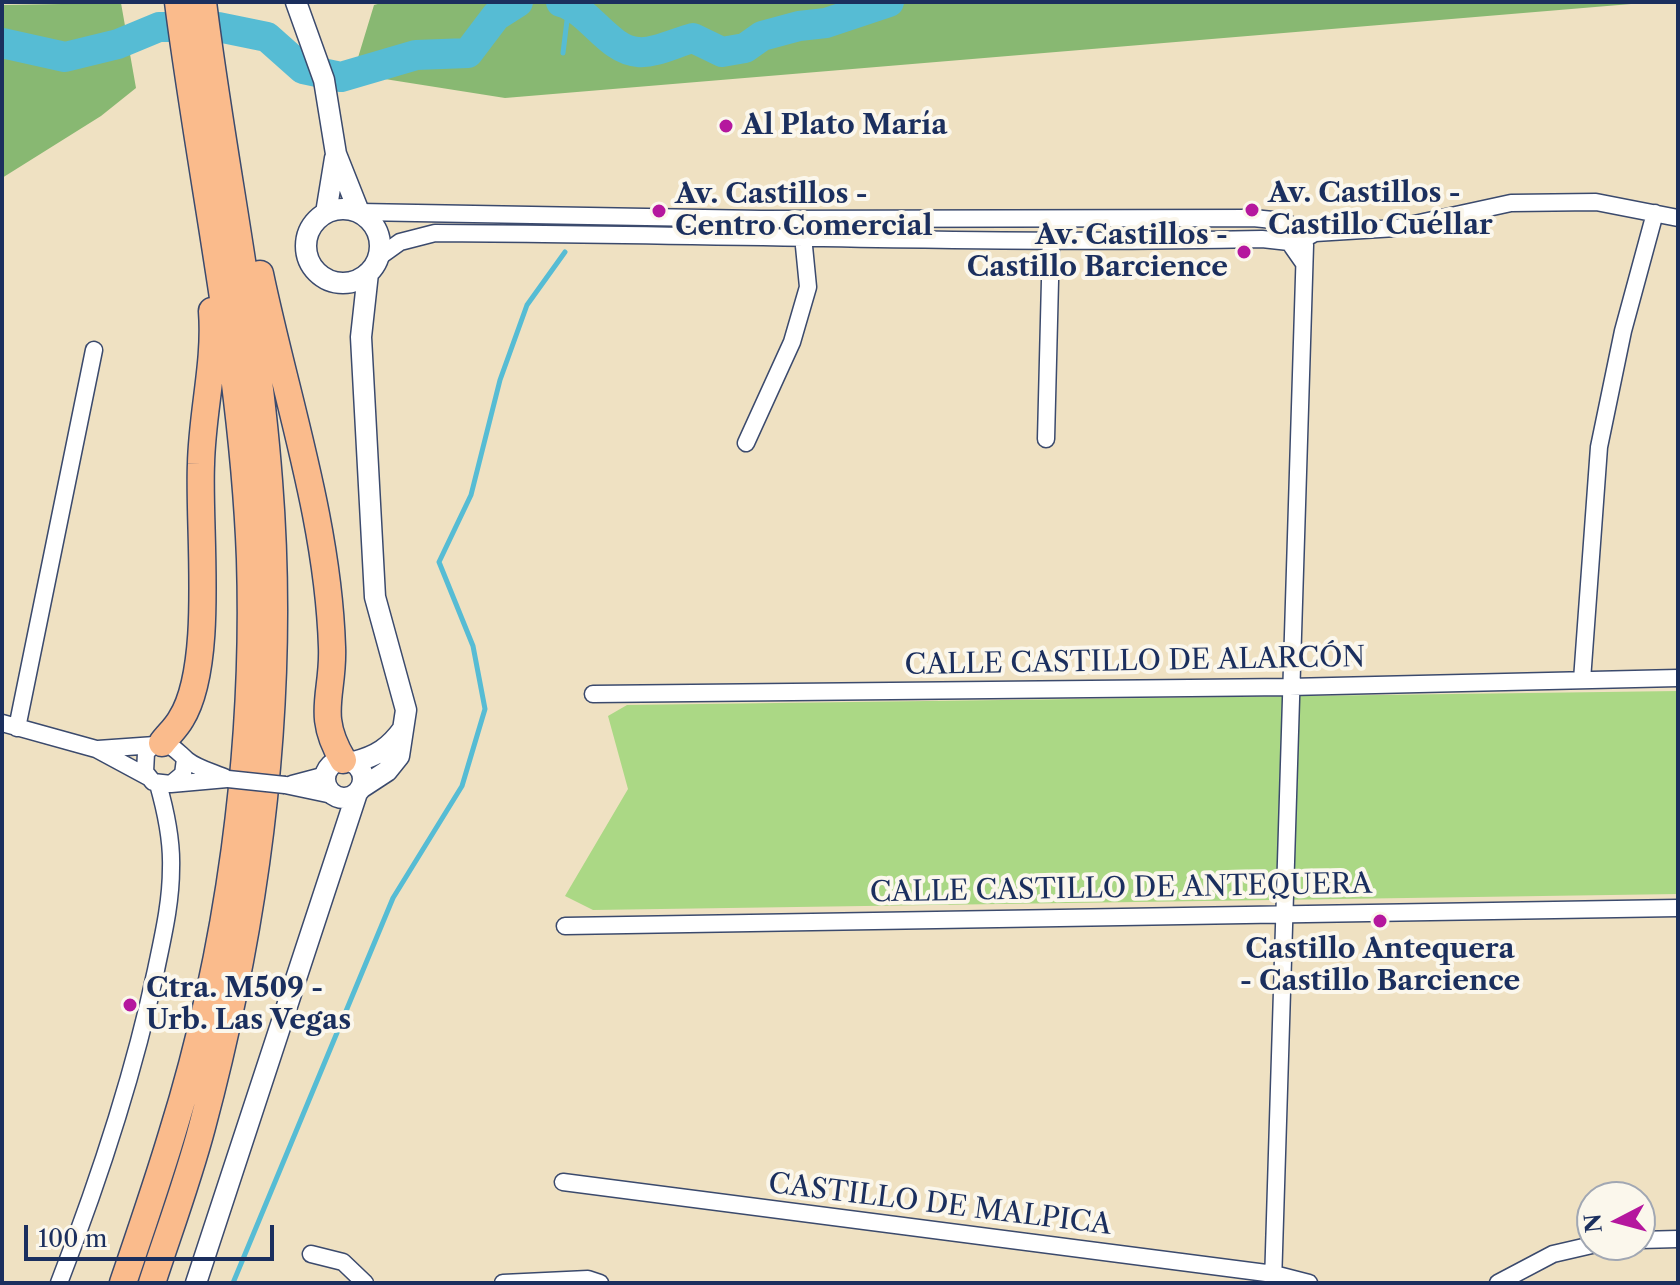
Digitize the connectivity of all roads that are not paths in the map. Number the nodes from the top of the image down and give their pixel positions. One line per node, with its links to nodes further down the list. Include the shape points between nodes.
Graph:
1 (178, 2): 5 (highway)
2 (203, 2): 5 (highway)
3 (296, 2): 4 (street, via 324,80)
4 (336, 154): 6 (street); 7 (street)
5 (220, 194): 10 (highway); 29 (highway, via 250,221 324,544 332,659 325,719); 45 (highway, via 269,479 275,654 258,852 228,1011 202,1128)
6 (359, 212): 7 (street); 13 (street, via 761,219 1253,218 1293,224); 14 (street, via 377,231)
7 (326, 213): 15 (street, via 308,232 307,256 319,275)
8 (1655, 213): 9 (street); 13 (street, via 1596,202 1511,203 1396,228); 21 (street, via 1599,447)
9 (1678, 218)
10 (213, 227): 26 (highway, via 214,341 201,462 202,602 195,687 182,719); 44 (highway, via 234,354 250,560 245,745 205,1006 173,1131)
11 (803, 236): 12 (street); 14 (street, via 435,233 400,242); 19 (street, via 808,287 792,342)
12 (1051, 241): 13 (street); 18 (street)
13 (1299, 241): 22 (street, via 1303,263)
14 (374, 265): 15 (street, via 360,279); 16 (street)
15 (340, 283): 16 (street)
16 (361, 337): 25 (street, via 375,597 400,682)
17 (94, 350): 24 (street)
18 (1046, 439)
19 (746, 443)
20 (1678, 678): 21 (street, CALLE CASTILLO DE ALARCÓN)
21 (1582, 680): 22 (street, CALLE CASTILLO DE ALARCÓN)
22 (1289, 687): 23 (street, CALLE CASTILLO DE ALARCÓN); 35 (street)
23 (593, 694)
24 (10, 725): 27 (street)
25 (405, 726): 29 (street, via 376,756); 33 (street, via 399,756 387,771)
26 (158, 744): 27 (street); 28 (street, via 174,745); 31 (street, via 144,759)
27 (96, 749): 31 (street)
28 (185, 759): 30 (street); 31 (street, via 183,774)
29 (341, 766): 32 (street); 33 (street, via 363,774); 33 (street, via 329,790)
30 (228, 779): 31 (street); 32 (street, bridge)
31 (159, 782): 43 (street, via 172,867 167,920 140,1043 108,1153)
32 (285, 785): 33 (street)
33 (352, 792): 46 (street)
34 (1678, 908): 35 (street, CALLE CASTILLO DE ANTEQUERA)
35 (1284, 911): 36 (street, CALLE CASTILLO DE ANTEQUERA); 42 (street)
36 (565, 926)
37 (563, 1182): 42 (street, CASTILLO DE MALPICA)
38 (1678, 1239): 39 (street)
39 (1656, 1240)
40 (1576, 1249): 51 (street, via 1553,1254)
41 (311, 1254): 47 (street, via 343,1262)
42 (1274, 1279): 50 (street, CASTILLO DE MALPICA)
43 (59, 1283)
44 (123, 1283)
45 (152, 1283)
46 (196, 1283)
47 (365, 1283)
48 (503, 1283): 49 (street)
49 (600, 1283)
50 (1309, 1283)
51 (1498, 1283)

